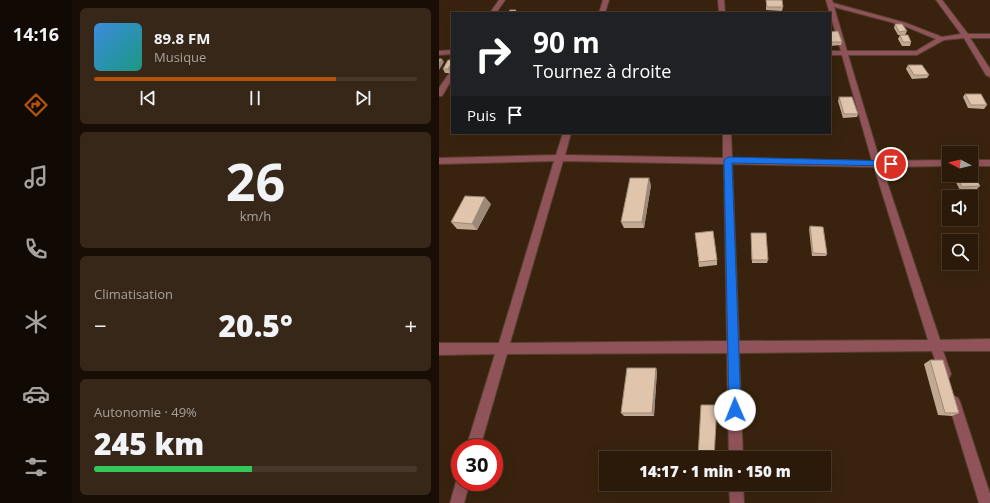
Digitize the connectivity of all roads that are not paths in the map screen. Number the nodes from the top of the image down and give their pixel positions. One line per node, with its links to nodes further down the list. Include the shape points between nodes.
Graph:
1 (502, 0): 6 (street)
2 (605, 0): 7 (street)
3 (721, 0): 8 (street)
4 (939, 0): 9 (street)
5 (830, 2): 11 (street, via 905,24); 15 (street)
6 (494, 12)
7 (602, 12)
8 (722, 12)
9 (966, 36): 10 (street); 11 (street); 17 (street)
10 (990, 36)
11 (942, 39): 15 (street, via 917,53)
12 (451, 52): 13 (street)
13 (439, 53)
14 (831, 53): 15 (street)
15 (844, 53): 27 (street)
16 (451, 75): 18 (street)
17 (990, 75)
18 (439, 94)
19 (567, 134): 21 (street)
20 (727, 134): 22 (street)
21 (560, 158): 22 (street); 23 (street); 32 (street)
22 (728, 160): 27 (street); 30 (street)
23 (439, 161)
24 (990, 162): 26 (street)
25 (942, 163): 27 (street)
26 (978, 163)
27 (877, 164): 28 (street)
28 (936, 345): 29 (street); 30 (street); 39 (street)
29 (990, 345)
30 (733, 346): 32 (street); 34 (street)
31 (439, 349): 32 (street)
32 (503, 349): 33 (street)
33 (476, 439)
34 (736, 451)
35 (460, 491): 37 (street)
36 (737, 491): 38 (street)
37 (457, 503)
38 (737, 503)
39 (986, 503)

